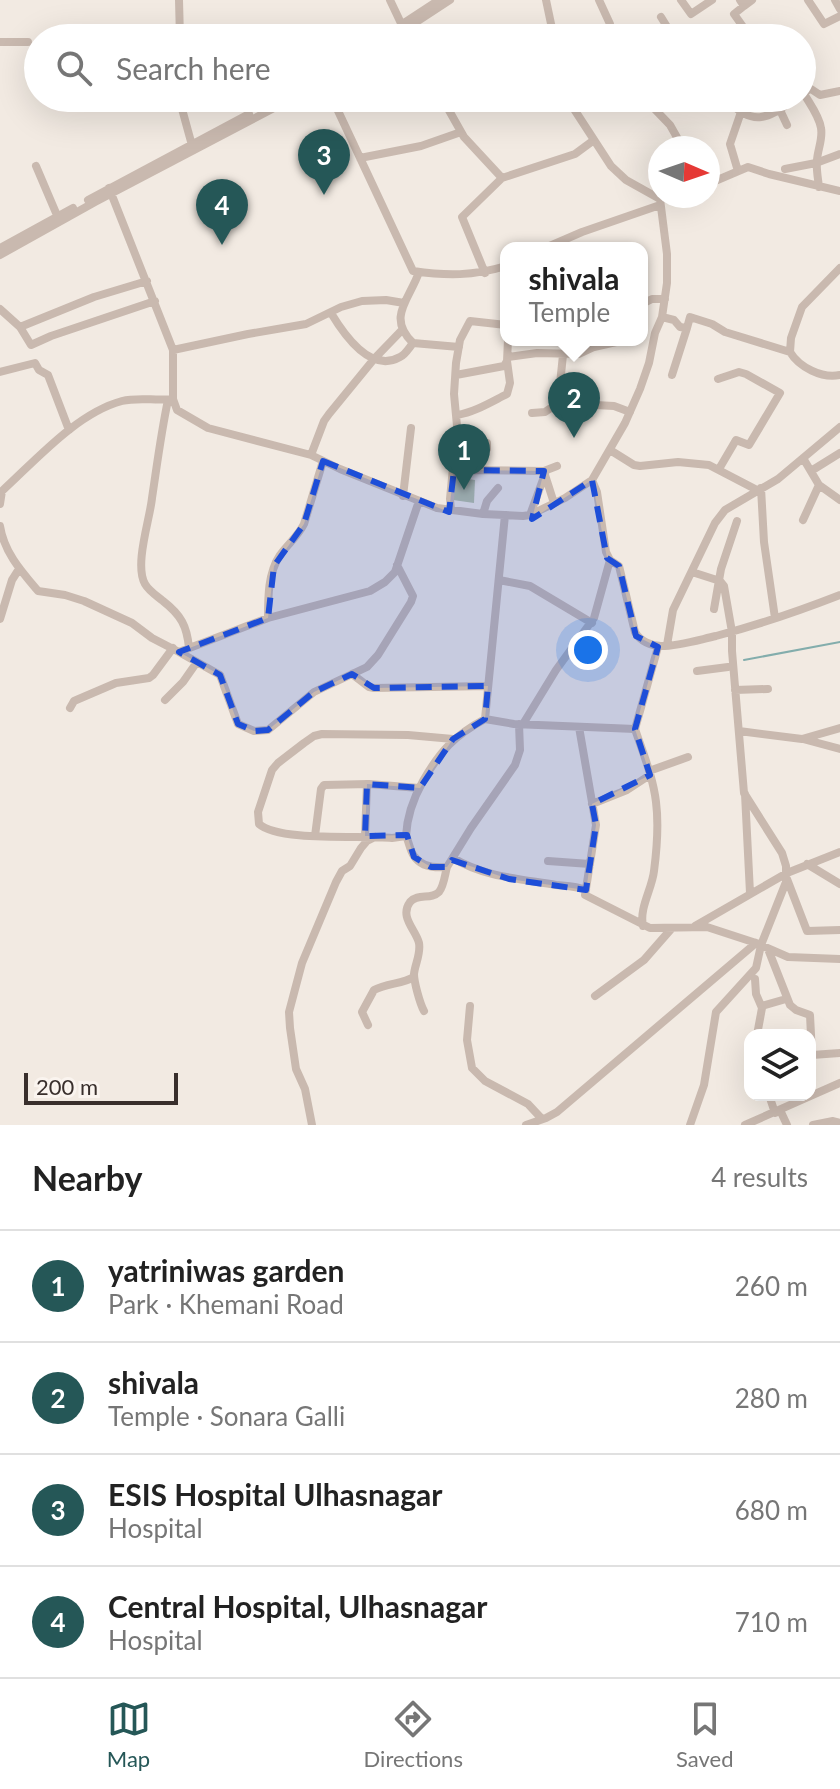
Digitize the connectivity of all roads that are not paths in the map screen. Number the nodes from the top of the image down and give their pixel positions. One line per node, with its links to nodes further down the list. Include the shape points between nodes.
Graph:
1 (179, 0): 15 (street)
2 (390, 0): 16 (street)
3 (439, 0): 17 (street)
4 (450, 0): 18 (street)
5 (546, 0): 19 (street)
6 (599, 0): 20 (street)
7 (681, 0): 8 (street, via 691,14)
8 (712, 0)
9 (808, 0): 13 (street, via 824,24)
10 (835, 0): 12 (street)
11 (745, 2): 22 (street, via 734,14)
12 (840, 9)
13 (840, 16)
14 (661, 17): 21 (street)
15 (180, 24)
16 (401, 24)
17 (412, 24)
18 (414, 24)
19 (551, 24)
20 (610, 24)
21 (665, 24)
22 (741, 24)
23 (0, 42): 24 (street)
24 (24, 42)
25 (840, 91): 26 (street)
26 (816, 92)
27 (183, 112): 42 (street)
28 (256, 112): 42 (street)
29 (264, 112): 42 (street)
30 (339, 112): 44 (street)
31 (450, 112): 39 (street)
32 (576, 112): 41 (street)
33 (658, 112): 40 (street)
34 (741, 112): 35 (street, via 762,118); 48 (street, via 730,144)
35 (776, 112)
36 (781, 112): 38 (street)
37 (814, 112): 45 (street, via 822,130)
38 (787, 125)
39 (461, 132): 44 (street); 49 (street)
40 (676, 136)
41 (594, 140): 49 (street, via 575,154); 54 (street, via 611,166)
42 (192, 147): 52 (street)
43 (840, 154): 45 (street)
44 (360, 158): 62 (street, via 413,271)
45 (816, 163): 47 (street); 51 (street)
46 (36, 166): 57 (street)
47 (785, 169)
48 (738, 171): 50 (street); 51 (street, via 748,167)
49 (502, 178): 63 (street, via 462,217)
50 (720, 179)
51 (819, 187): 53 (street)
52 (111, 191): 57 (street); 65 (street)
53 (840, 191)
54 (648, 194)
55 (648, 207): 58 (street)
56 (661, 208): 66 (street, via 667,254)
57 (58, 219): 59 (street); 60 (street)
58 (559, 242)
59 (0, 248)
60 (0, 255)
61 (500, 268): 63 (street)
62 (419, 272): 63 (street); 69 (street)
63 (485, 273)
64 (838, 274): 84 (street, via 802,307)
65 (147, 281): 67 (street); 74 (street)
66 (665, 299): 68 (street); 72 (street)
67 (155, 301): 74 (street, via 31,345); 83 (street)
68 (648, 301)
69 (404, 303): 71 (street, via 362,301); 76 (street)
70 (0, 309): 74 (street)
71 (331, 313): 83 (street, via 306,324); 86 (street, via 346,339)
72 (662, 317): 75 (street); 78 (street)
73 (500, 324): 82 (street, via 470,321)
74 (20, 327)
75 (687, 328): 84 (street, via 690,317); 90 (street)
76 (402, 330): 79 (street); 86 (street)
77 (648, 332): 78 (street)
78 (655, 333): 95 (street)
79 (413, 343): 82 (street); 86 (street, via 401,357)
80 (508, 346): 87 (street)
81 (598, 346): 85 (street)
82 (459, 347): 89 (street)
83 (173, 350): 93 (street)
84 (790, 352): 91 (street, via 813,371)
85 (563, 355): 87 (street); 94 (street)
86 (374, 359): 106 (street, via 324,421)
87 (507, 359): 89 (street, via 504,366); 97 (street, via 507,394)
88 (0, 372): 100 (street, via 35,363 48,375)
89 (456, 375): 97 (street)
90 (672, 375)
91 (840, 375)
92 (718, 379): 110 (street, via 739,372 780,393 749,445 736,440)
93 (170, 400): 100 (street, via 119,402 88,414); 106 (street, via 208,428); 146 (street, via 158,449 142,574 145,584 184,623 188,635)
94 (558, 403): 95 (street); 96 (street)
95 (630, 412): 103 (street)
96 (532, 413)
97 (457, 415): 102 (street)
98 (840, 427): 107 (street)
99 (411, 428): 120 (street)
100 (69, 430): 117 (street)
101 (487, 443): 105 (street)
102 (454, 449): 105 (street); 111 (street)
103 (610, 450): 110 (street, via 634,465 678,462); 115 (street)
104 (840, 453): 113 (street)
105 (483, 454): 112 (street)
106 (311, 455): 108 (street)
107 (803, 458): 113 (street); 119 (street)
108 (323, 461): 120 (street); 140 (street, via 304,524 274,566)
109 (557, 466): 114 (street)
110 (719, 469): 119 (street)
111 (454, 470): 112 (street); 125 (street)
112 (483, 470): 114 (street)
113 (811, 471): 116 (street)
114 (544, 472): 123 (street); 128 (street)
115 (592, 480): 123 (street); 132 (street)
116 (819, 485): 121 (street); 129 (street)
117 (1, 487): 124 (street)
118 (498, 488): 126 (street)
119 (759, 489): 135 (street, via 725,510); 141 (street)
120 (403, 496): 122 (street)
121 (840, 500)
122 (419, 501): 125 (street); 133 (street)
123 (554, 503): 128 (street)
124 (0, 504)
125 (451, 510): 126 (street)
126 (483, 514): 127 (street)
127 (505, 515): 128 (street); 136 (street)
128 (530, 515)
129 (803, 520)
130 (737, 521): 137 (street)
131 (0, 532): 134 (street)
132 (610, 560): 143 (street); 145 (street, via 619,566 636,635)
133 (397, 565): 140 (street, via 370,591); 150 (street, via 410,587 411,602 378,655)
134 (19, 569): 142 (street); 146 (street, via 38,591 84,601)
135 (692, 572): 137 (street); 145 (street)
136 (499, 580): 143 (street, via 530,586); 151 (street)
137 (720, 581): 139 (street); 144 (street)
138 (840, 595): 141 (street)
139 (714, 609)
140 (268, 618): 146 (street)
141 (775, 618): 144 (street)
142 (0, 619)
143 (592, 623): 157 (street)
144 (732, 632): 145 (street); 153 (street)
145 (663, 646): 160 (street)
146 (180, 649): 147 (street); 155 (street, via 149,678 116,683 74,701)
147 (197, 662): 150 (street, via 220,675 238,724 254,731 268,730 314,692); 154 (street)
148 (728, 667): 149 (street)
149 (697, 671)
150 (352, 674): 151 (street, via 374,688)
151 (488, 686): 156 (street)
152 (768, 689): 153 (street)
153 (735, 690): 161 (street)
154 (165, 700)
155 (70, 708)
156 (485, 719): 157 (street); 162 (street)
157 (521, 724): 158 (street); 176 (street, via 515,765)
158 (579, 727): 160 (street); 170 (street)
159 (840, 728): 163 (street)
160 (635, 729): 166 (street)
161 (739, 731): 163 (street); 169 (street)
162 (453, 739): 168 (street); 171 (street, via 322,734 304,743 272,770 257,817 267,829)
163 (802, 739): 164 (street)
164 (840, 749)
165 (688, 757): 166 (street)
166 (650, 773): 170 (street, via 627,790); 185 (street, via 657,837)
167 (367, 784): 168 (street); 171 (street, via 324,785); 172 (street)
168 (419, 788): 173 (street)
169 (744, 793): 181 (street, via 782,853); 184 (street)
170 (592, 804): 178 (street, via 596,825)
171 (315, 836): 172 (street)
172 (365, 836): 174 (street)
173 (406, 836): 174 (street); 180 (street, via 422,864)
174 (376, 837): 208 (street, via 367,841 336,882 302,963 289,1012 296,1069)
175 (840, 852): 179 (street)
176 (453, 858): 180 (street); 183 (street, via 509,879)
177 (548, 861): 178 (street)
178 (590, 864): 183 (street)
179 (807, 864): 181 (street); 182 (street)
180 (447, 867): 191 (street, via 438,893 416,897 407,907 420,945)
181 (787, 876): 184 (street); 188 (street, via 807,931); 189 (street)
182 (840, 884)
183 (586, 890): 185 (street, via 585,895)
184 (750, 893): 186 (street)
185 (643, 926): 187 (street)
186 (694, 926): 187 (street); 189 (street)
187 (672, 928): 193 (street, via 644,960)
188 (840, 930)
189 (761, 945): 190 (street, via 788,957); 194 (street); 205 (street); 210 (street, via 754,972 716,1012 704,1085)
190 (840, 959)
191 (414, 977): 197 (street); 198 (street, via 374,990 362,1012)
192 (755, 979): 196 (street)
193 (595, 996)
194 (786, 999): 196 (street); 200 (street, via 810,1015 812,1055)
195 (470, 1006): 205 (street, via 467,1040 472,1068)
196 (762, 1006): 199 (street)
197 (424, 1011)
198 (368, 1025)
199 (758, 1029)
200 (840, 1053)
201 (840, 1074): 202 (street)
202 (836, 1085): 204 (street)
203 (772, 1101): 204 (street)
204 (778, 1111): 207 (street); 212 (street)
205 (542, 1119): 209 (street)
206 (840, 1123): 213 (street)
207 (756, 1124): 211 (street)
208 (312, 1125)
209 (526, 1125)
210 (690, 1125)
211 (745, 1125)
212 (787, 1125)
213 (814, 1125)

